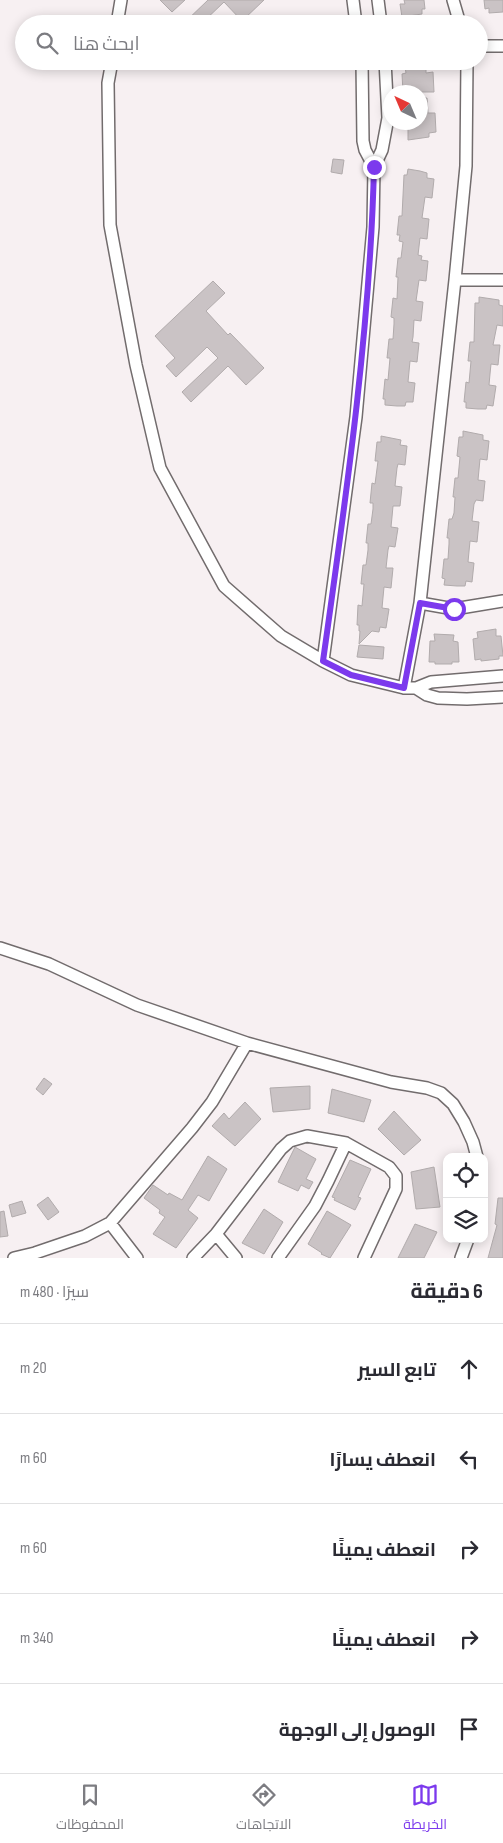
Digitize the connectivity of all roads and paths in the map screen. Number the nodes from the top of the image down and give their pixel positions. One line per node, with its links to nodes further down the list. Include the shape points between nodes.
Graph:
1 (121, 0): 5 (street)
2 (352, 0): 6 (street)
3 (378, 0): 7 (street)
4 (453, 0): 8 (street)
5 (118, 15)
6 (354, 15)
7 (380, 15)
8 (457, 15)
9 (488, 46): 10 (street)
10 (503, 46)
11 (110, 70): 20 (street, via 110,225 136,365 160,468 224,586 281,636)
12 (362, 70): 15 (street, via 362,141)
13 (385, 70): 15 (street, via 388,118 382,150)
14 (467, 70): 16 (street, via 466,166)
15 (374, 167): 20 (street, via 373,227 356,416)
16 (456, 280): 17 (street); 19 (street)
17 (503, 280)
18 (503, 601): 19 (street, via 454,609)
19 (420, 603): 22 (street)
20 (323, 661): 22 (street, via 351,675)
21 (503, 676): 22 (street, via 431,682)
22 (410, 688): 23 (street, via 438,698)
23 (503, 697)
24 (0, 948): 25 (street, via 49,964 137,1005)
25 (247, 1044): 27 (street, via 441,1093 453,1104 464,1122); 28 (street, via 212,1102)
26 (346, 1143): 29 (street, via 307,1136 290,1141 280,1149); 35 (street, via 315,1206); 36 (street, via 389,1167 396,1176 396,1189)
27 (476, 1153)
28 (110, 1223): 31 (street, via 85,1236); 32 (street)
29 (216, 1234): 33 (street); 34 (street)
30 (467, 1243): 37 (street)
31 (14, 1258)
32 (137, 1258)
33 (193, 1258)
34 (236, 1258)
35 (278, 1258)
36 (365, 1258)
37 (461, 1258)

